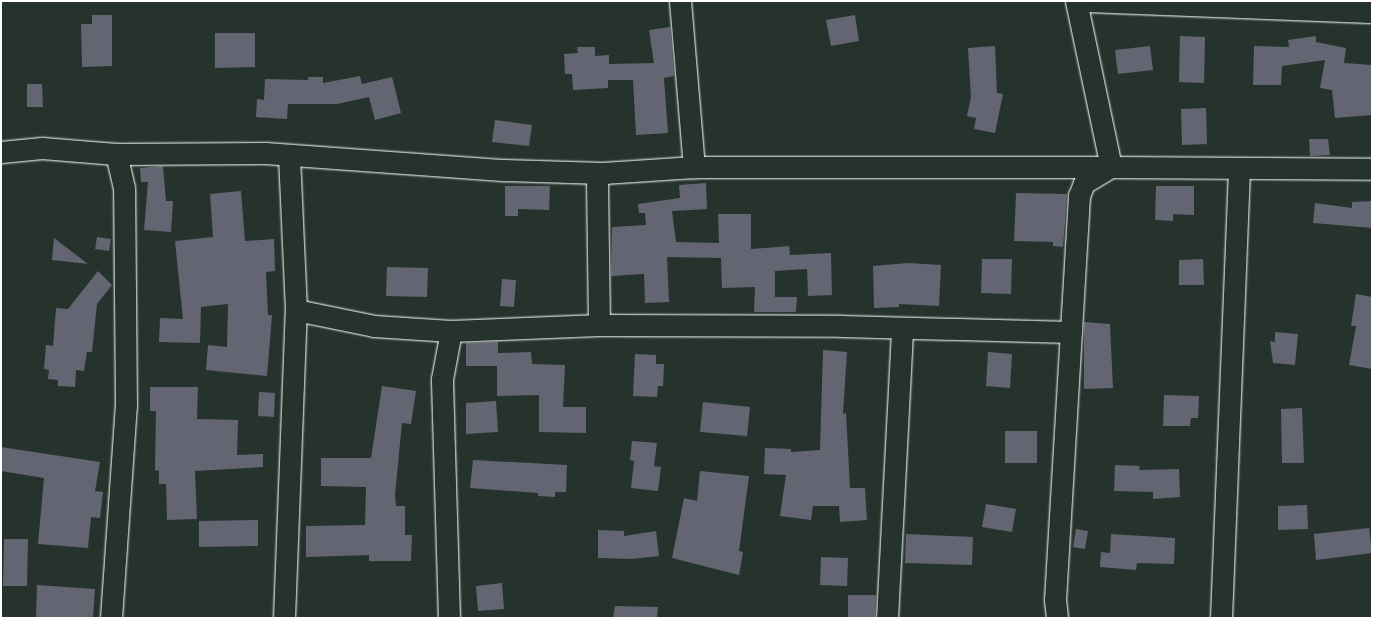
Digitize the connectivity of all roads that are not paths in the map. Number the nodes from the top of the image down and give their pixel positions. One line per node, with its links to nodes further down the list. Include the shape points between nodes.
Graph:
1 (680, 1): 9 (street)
2 (1076, 1): 10 (street)
3 (1084, 1): 4 (street)
4 (1204, 4): 5 (street)
5 (1372, 12)
6 (1, 152): 7 (street, via 42,148)
7 (116, 154): 8 (street); 19 (street, via 124,188 126,406)
8 (289, 156): 13 (street); 14 (street)
9 (694, 167): 10 (street); 13 (street)
10 (1111, 167): 11 (street); 18 (street, via 1084,183 1079,196)
11 (1239, 168): 12 (street); 24 (street)
12 (1372, 169)
13 (603, 173): 15 (street, via 597,180)
14 (296, 310): 17 (street, via 374,326); 20 (street)
15 (600, 325): 16 (street); 17 (street)
16 (902, 328): 18 (street); 22 (street)
17 (451, 331): 21 (street, via 442,379)
18 (1071, 332): 23 (street, via 1055,600)
19 (111, 618)
20 (284, 618)
21 (449, 618)
22 (887, 618)
23 (1057, 618)
24 (1221, 618)

